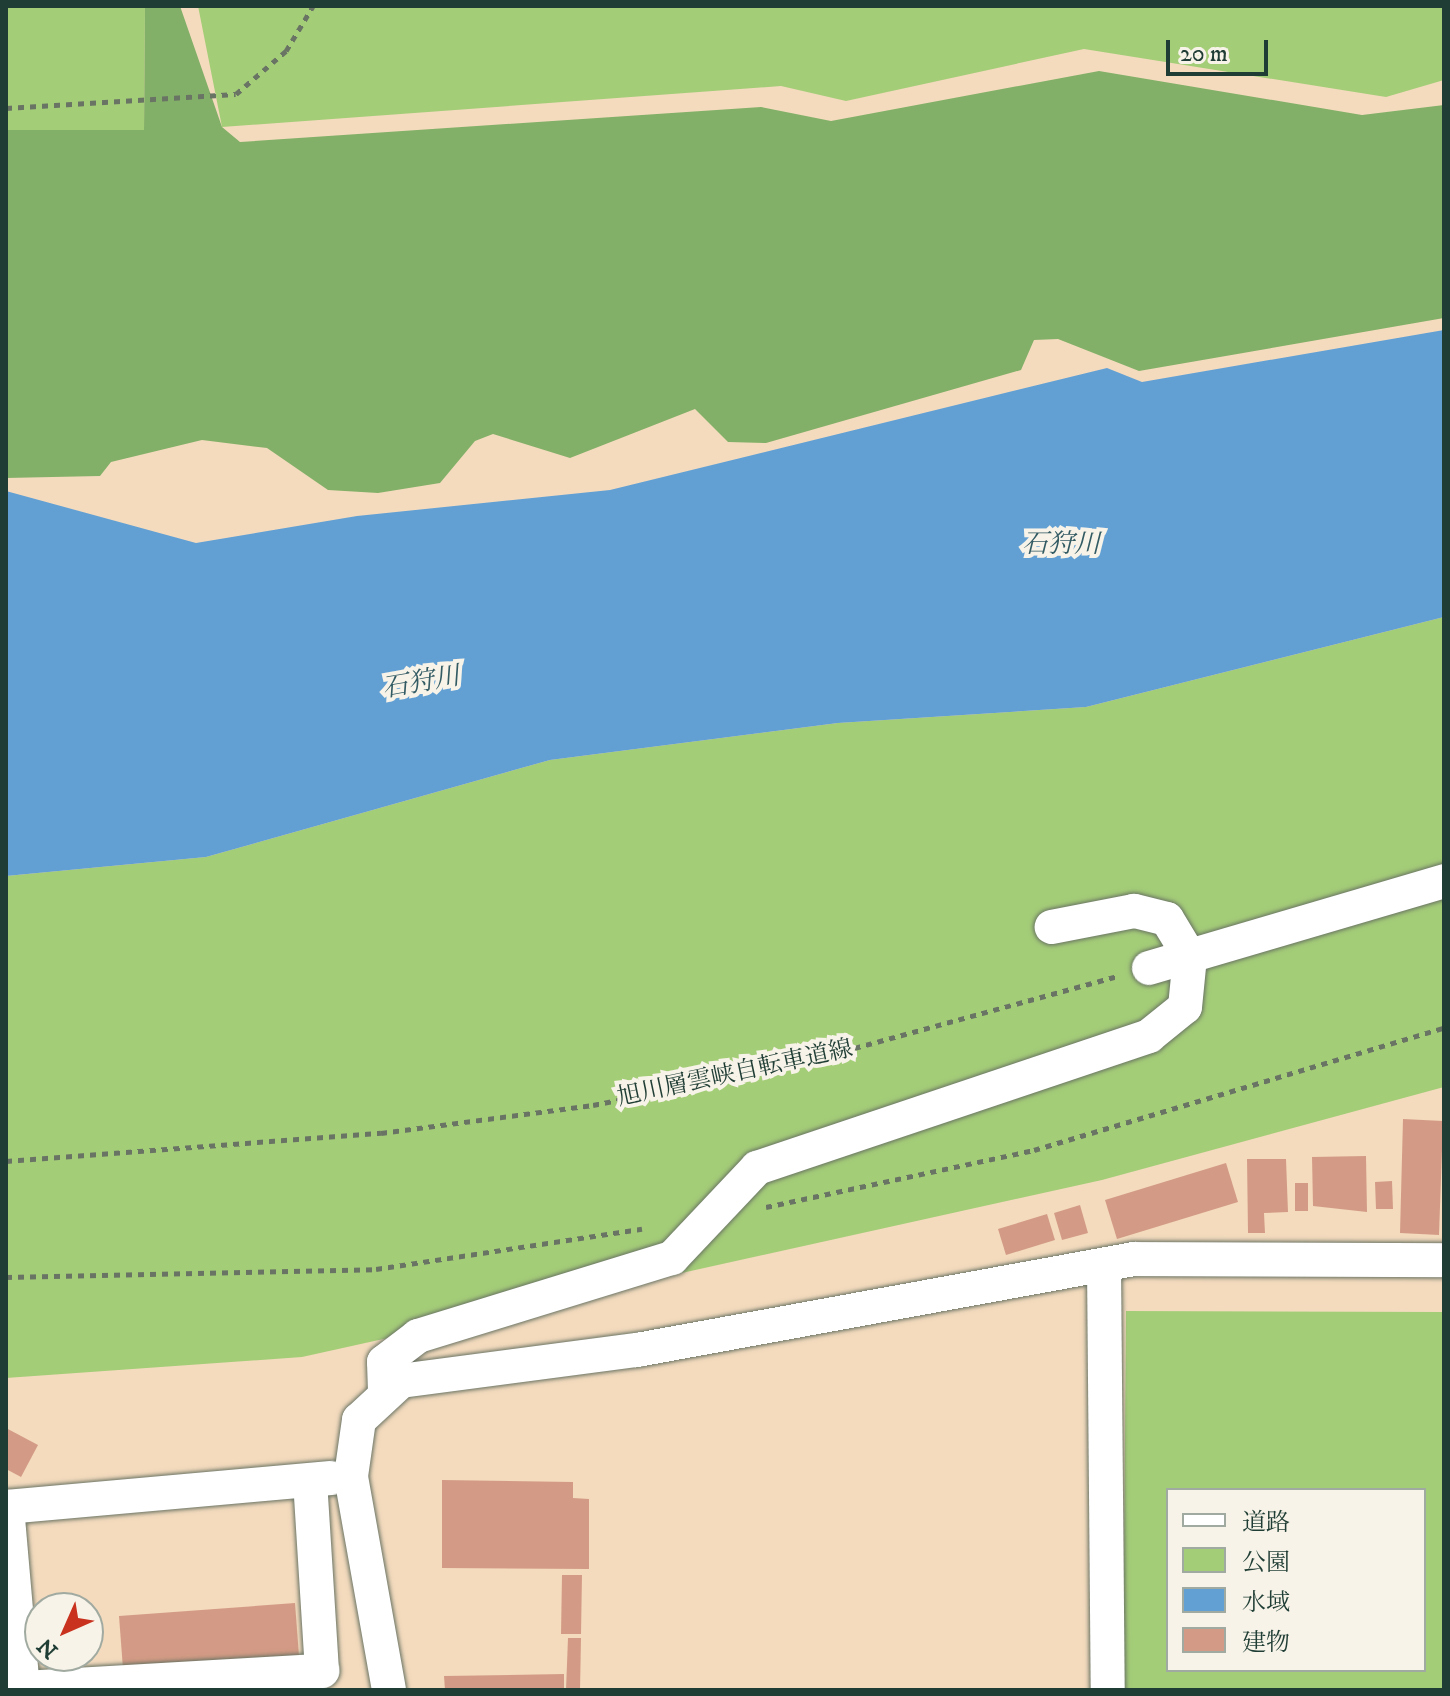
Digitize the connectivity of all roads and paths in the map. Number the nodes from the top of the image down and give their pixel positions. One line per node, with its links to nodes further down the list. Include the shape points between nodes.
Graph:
1 (313, 6): 2 (path, via 286,51 236,94)
2 (6, 108)
3 (1444, 881): 5 (street)
4 (1052, 927): 5 (street, via 1151,913 1178,931)
5 (1190, 957): 6 (street); 10 (street, via 1185,1007 1168,1025 757,1168 672,1258 418,1336 384,1362)
6 (1149, 968): 7 (path, 旭川層雲峡自転車道線, via 785,1067 593,1105 381,1133)
7 (6, 1161)
8 (1444, 1260): 9 (street)
9 (1104, 1265): 10 (street, via 637,1350 423,1373); 16 (street)
10 (385, 1391): 11 (street, via 359,1420)
11 (351, 1476): 12 (street); 15 (street)
12 (310, 1480): 13 (street); 14 (street, via 322,1671)
13 (7, 1507): 14 (street)
14 (17, 1689)
15 (389, 1690)
16 (1108, 1690)

